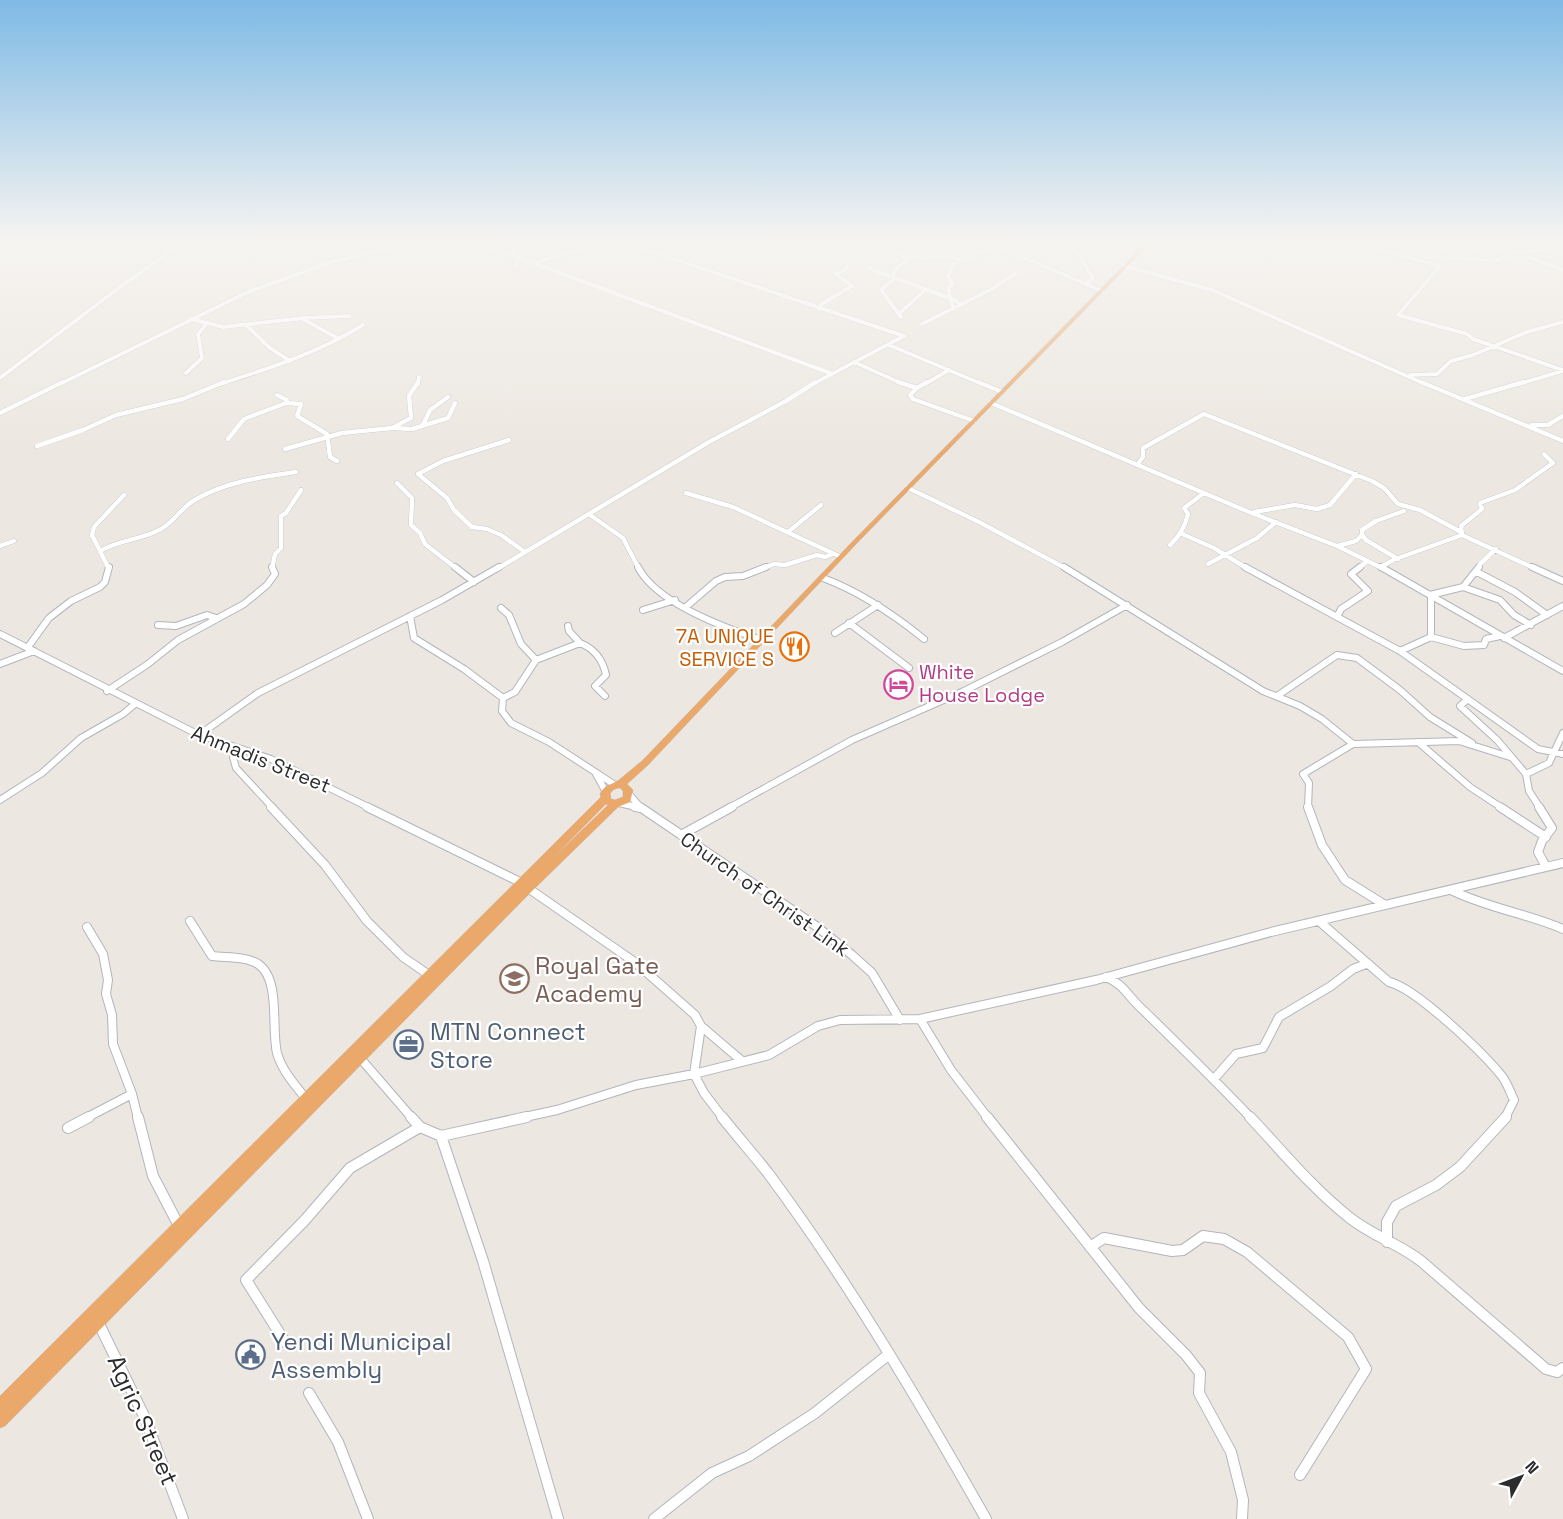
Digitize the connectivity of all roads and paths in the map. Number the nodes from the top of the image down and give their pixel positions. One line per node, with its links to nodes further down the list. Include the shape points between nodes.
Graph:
1 (89, 311): 28 (street)
2 (208, 311): 11 (street)
3 (663, 311): 25 (street)
4 (825, 311): 18 (street, via 904,336)
5 (949, 311): 14 (street)
6 (1083, 311): 30 (highway)
7 (1261, 311): 26 (street)
8 (1402, 311): 19 (street, via 1398,315)
9 (350, 316): 10 (street)
10 (301, 318): 15 (street); 17 (street)
11 (191, 319): 12 (street); 37 (street)
12 (208, 322): 15 (street, via 223,327); 24 (street, via 198,334 202,358)
13 (1563, 322): 19 (street)
14 (922, 324)
15 (246, 325): 20 (street)
16 (363, 325): 17 (street)
17 (339, 339): 20 (street)
18 (889, 345): 21 (street); 22 (street)
19 (1497, 346): 23 (street); 26 (street, via 1451,361 1437,374)
20 (290, 361): 47 (street, via 203,388 183,399 116,415)
21 (854, 362): 25 (street); 29 (street)
22 (949, 370): 29 (street); 30 (street)
23 (1563, 370): 33 (street)
24 (186, 373)
25 (830, 373): 63 (street)
26 (1404, 375): 33 (street)
27 (419, 377): 42 (street, via 409,396 411,418)
28 (0, 378)
29 (917, 388): 39 (street, via 910,395 913,399)
30 (1002, 393): 36 (highway)
31 (277, 395): 34 (street)
32 (448, 397): 40 (street, via 430,410)
33 (1464, 399): 41 (street)
34 (286, 403): 43 (street, via 301,404 297,416); 44 (street, via 244,418)
35 (455, 403): 40 (street, via 448,418)
36 (992, 403): 39 (highway); 51 (street)
37 (0, 413)
38 (1563, 416): 41 (street, via 1548,425)
39 (974, 421): 55 (highway)
40 (423, 425): 42 (street)
41 (1527, 425): 46 (street)
42 (392, 428): 43 (street)
43 (328, 437): 48 (street); 50 (street, via 330,457)
44 (228, 439)
45 (509, 440): 75 (street, via 454,457 418,474 447,498 467,524 484,526)
46 (1563, 441)
47 (37, 446)
48 (285, 449)
49 (1544, 454): 66 (street, via 1553,463 1515,490 1480,504 1482,509 1461,526)
50 (337, 461)
51 (1137, 465): 53 (street, via 1143,448 1204,414); 58 (street)
52 (296, 472): 74 (street, via 238,482 208,494 189,503 162,529 115,542)
53 (1356, 474): 62 (street, via 1330,505); 66 (street, via 1384,488 1398,504 1420,510)
54 (398, 483): 85 (street, via 415,500 411,525 425,544)
55 (908, 488): 77 (highway); 90 (street, via 1028,547)
56 (301, 490): 98 (street, via 281,516 281,548 275,554 275,574 268,586)
57 (686, 493): 65 (street, via 733,507)
58 (1203, 493): 62 (street); 67 (street, via 1184,507 1188,514)
59 (124, 495): 74 (street, via 94,526 92,535)
60 (821, 505): 65 (street)
61 (1404, 511): 68 (street, via 1376,521 1362,530)
62 (1249, 512): 64 (street)
63 (590, 515): 75 (street); 88 (street, via 623,538 644,579)
64 (1276, 522): 72 (street); 76 (street, via 1257,538)
65 (788, 532): 77 (street)
66 (1462, 533): 73 (street); 78 (street)
67 (1182, 534): 70 (street); 76 (street)
68 (1362, 535): 72 (street, via 1356,541); 78 (street)
69 (14, 541): 71 (street)
70 (1170, 545)
71 (0, 546)
72 (1337, 546): 79 (street)
73 (1496, 549): 82 (street); 84 (street)
74 (100, 551): 110 (street, via 109,567 105,582 50,618)
75 (525, 552): 85 (street)
76 (1223, 554): 80 (street); 97 (street)
77 (837, 556): 83 (highway); 91 (street, via 817,555 785,565 774,564 743,576 725,577)
78 (1398, 559): 81 (street)
79 (1367, 561): 81 (street); 97 (street, via 1351,574 1368,591 1341,609)
80 (1208, 564)
81 (1381, 567): 87 (street)
82 (1477, 572): 86 (street); 95 (street)
83 (823, 578): 89 (street); 108 (highway)
84 (1563, 581)
85 (474, 582): 96 (street)
86 (1463, 587): 87 (street); 100 (street, via 1500,600)
87 (1431, 596): 105 (street); 106 (street)
88 (675, 600): 91 (street); 94 (street)
89 (878, 605): 99 (street); 107 (street)
90 (1127, 605): 118 (street); 139 (street, via 964,691 852,740)
91 (687, 606): 108 (street, via 717,625)
92 (1563, 606): 95 (street)
93 (501, 608): 112 (street, via 509,615 521,644)
94 (643, 610)
95 (1547, 615): 100 (street)
96 (410, 616): 119 (street, via 414,638); 123 (street, via 258,693)
97 (1337, 617): 111 (street)
98 (216, 618): 101 (street, via 207,615 176,626); 116 (street, via 168,646)
99 (849, 624): 103 (street); 114 (street)
100 (1531, 625): 106 (street)
101 (158, 626)
102 (568, 626): 109 (street)
103 (834, 633)
104 (0, 634): 110 (street, Ahmadis Street)
105 (1431, 637): 106 (street, via 1449,644 1478,646 1484,645 1486,639); 111 (street)
106 (1502, 637): 115 (street)
107 (924, 639)
108 (762, 640): 131 (highway)
109 (580, 643): 112 (street); 117 (street, via 590,647 603,662 606,675 595,686)
110 (31, 649): 113 (street); 116 (street, Ahmadis Street)
111 (1400, 651): 120 (street)
112 (536, 660): 119 (street, via 515,692)
113 (0, 664)
114 (909, 668)
115 (1563, 671)
116 (107, 691): 121 (street, Ahmadis Street)
117 (604, 696)
118 (1276, 696): 125 (street, via 1337,655 1357,658 1430,717); 126 (street, via 1334,725)
119 (502, 698): 132 (street, via 502,711 511,723 549,742)
120 (1468, 699): 128 (street, via 1538,749); 130 (street, via 1460,706)
121 (135, 704): 123 (street, Ahmadis Street); 137 (street, via 87,734 42,773)
122 (1563, 733): 128 (street)
123 (200, 735): 127 (street, Ahmadis Street)
124 (1418, 742): 125 (street); 126 (street); 140 (street, via 1470,787)
125 (1472, 743): 130 (street)
126 (1353, 744): 145 (street, via 1303,774 1310,783 1308,811 1322,846 1345,880)
127 (238, 748): 143 (street, Ahmadis Street, via 271,759); 151 (street, via 233,757 236,768 325,865 367,921)
128 (1554, 752): 129 (street); 133 (street, via 1549,763)
129 (1563, 754)
130 (1510, 757): 133 (street)
131 (645, 764): 134 (highway); 135 (highway)
132 (596, 774): 134 (street); 136 (street)
133 (1526, 774): 140 (street, via 1529,791 1552,828)
134 (617, 785): 135 (highway); 136 (highway)
135 (629, 792): 136 (highway, via 627,799); 138 (street, Church of Christ Link)
136 (611, 799): 138 (street, Church of Christ Link); 143 (highway)
137 (0, 800)
138 (641, 808): 139 (street, Church of Christ Link)
139 (681, 835): 154 (street, Church of Christ Link, via 816,926 852,955 872,973)
140 (1546, 837): 142 (street, via 1538,852)
141 (1563, 863): 142 (street)
142 (1546, 867): 144 (street)
143 (525, 886): 151 (highway); 155 (street, Ahmadis Street, via 636,963 695,1015); 156 (highway)
144 (1450, 890): 145 (street); 149 (street, via 1468,901)
145 (1385, 905): 147 (street)
146 (190, 921): 161 (street, via 212,956 258,964 267,973 277,1053)
147 (1320, 922): 150 (street); 152 (street)
148 (87, 927): 160 (street, via 103,954 113,1044)
149 (1563, 929)
150 (1366, 964): 159 (street, via 1279,1017 1263,1048 1236,1054); 166 (street, via 1419,999 1460,1034 1502,1076 1514,1100 1505,1118 1460,1167 1396,1206 1387,1222)
151 (429, 975): 161 (highway)
152 (1106, 977): 153 (street); 159 (street, via 1125,988 1140,1008)
153 (920, 1019): 154 (street); 167 (street, via 951,1070)
154 (900, 1020): 157 (street, via 840,1020 818,1026 769,1055)
155 (701, 1026): 157 (street, Ahmadis Street); 158 (street)
156 (361, 1059): 162 (street); 168 (highway)
157 (742, 1061): 158 (street)
158 (694, 1074): 164 (street, via 636,1085 557,1110); 170 (street, via 701,1091 746,1143 805,1224)
159 (1214, 1079): 166 (street, via 1325,1196)
160 (132, 1094): 163 (street); 165 (street, via 153,1176)
161 (307, 1100): 165 (highway)
162 (420, 1127): 164 (street); 169 (street, via 350,1168 246,1280)
163 (68, 1128)
164 (441, 1136): 178 (street, via 483,1261)
165 (179, 1226): 168 (highway)
166 (1387, 1242): 171 (street, via 1401,1246 1421,1261 1546,1369 1557,1372)
167 (1090, 1247): 175 (street, via 1104,1238 1173,1251 1184,1250 1203,1236 1224,1239 1247,1252 1348,1337 1366,1369); 181 (street, via 1139,1308 1200,1373 1199,1393 1231,1452 1244,1500)
168 (94, 1319): 173 (highway); 174 (highway); 176 (street, Agric Street, via 118,1359 167,1470)
169 (285, 1342)
170 (888, 1355): 179 (street, via 815,1413 748,1456 712,1473); 180 (street)
171 (1563, 1368)
172 (309, 1393): 177 (street, via 338,1442)
173 (0, 1406)
174 (0, 1421)
175 (1300, 1474)
176 (183, 1519)
177 (368, 1519)
178 (558, 1519)
179 (654, 1519)
180 (986, 1519)
181 (1242, 1519)

